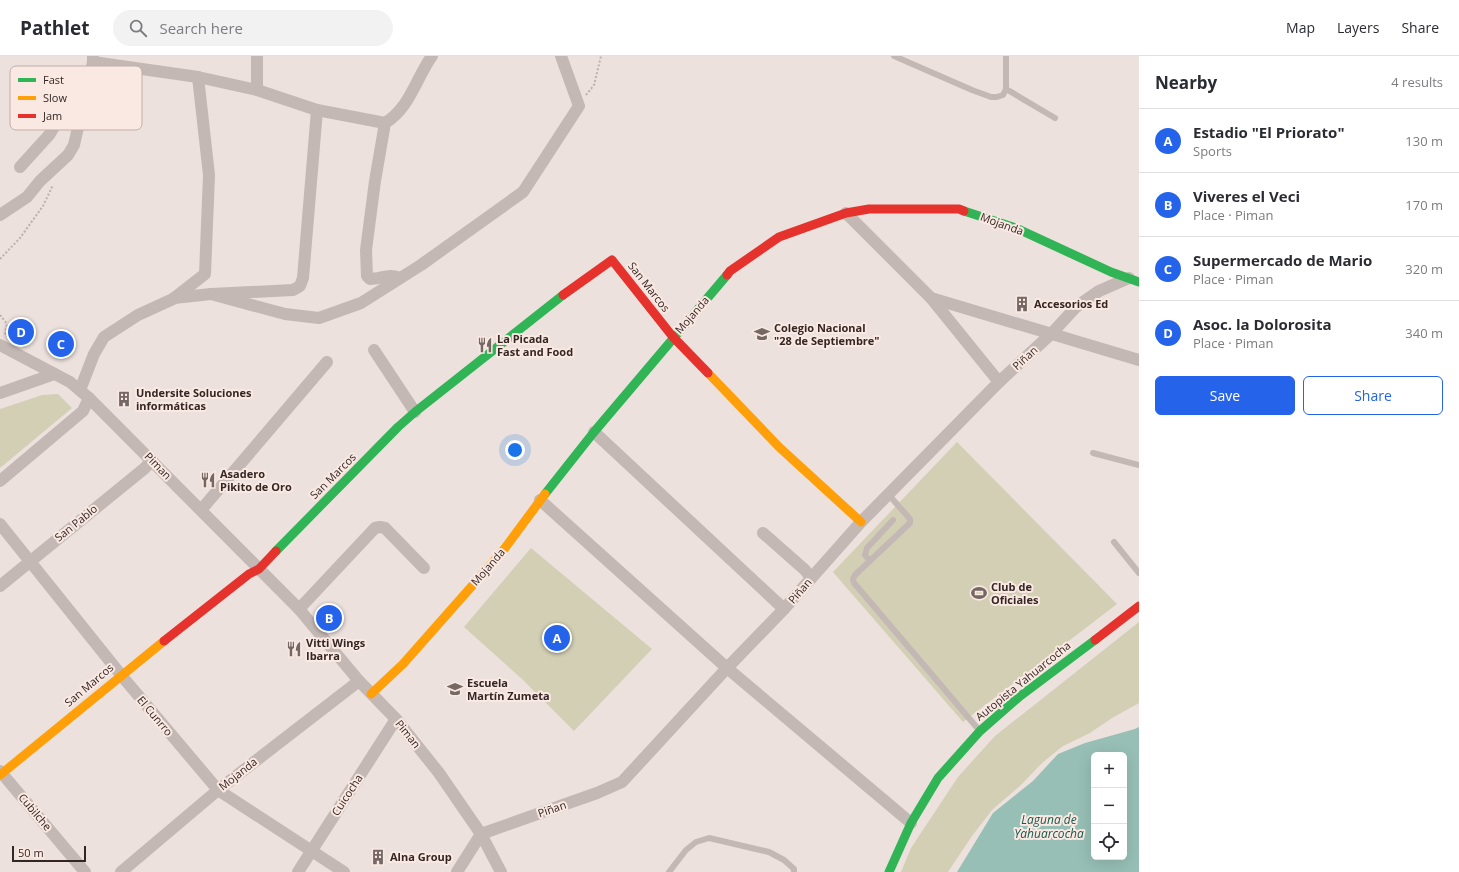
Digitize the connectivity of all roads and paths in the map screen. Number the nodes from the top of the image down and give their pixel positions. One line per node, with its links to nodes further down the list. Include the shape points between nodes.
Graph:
1 (257, 56): 12 (street)
2 (432, 56): 16 (street, via 402,108)
3 (561, 56): 13 (street)
4 (601, 56): 13 (path, via 594,85)
5 (894, 56): 11 (lane, via 991,97 1003,95)
6 (1006, 56): 11 (lane)
7 (93, 59): 8 (street)
8 (132, 66)
9 (142, 68): 10 (street)
10 (198, 78): 12 (street); 28 (street, via 209,175 205,274)
11 (1006, 89): 15 (lane)
12 (257, 90): 14 (street)
13 (579, 106): 24 (street, via 523,192)
14 (317, 110): 16 (street); 26 (street, via 303,278 300,286 293,290)
15 (1055, 118)
16 (385, 123): 24 (street, via 366,250 366,276 370,279 395,276)
17 (52, 130): 19 (street)
18 (78, 130): 22 (street, via 74,146 68,155 27,197)
19 (20, 167)
20 (55, 180): 23 (path, via 43,206 20,238)
21 (846, 213): 25 (street, Mojanda, via 869,209 959,209 1016,228); 27 (street); 31 (street, Mojanda, via 778,237 730,271)
22 (0, 215)
23 (0, 259)
24 (400, 278): 26 (street, via 361,303 319,318 285,314)
25 (1134, 280): 30 (street, Piñan, via 1099,291 1076,307)
26 (212, 294): 28 (street)
27 (931, 298): 30 (street); 37 (street)
28 (173, 299): 39 (street, via 138,315 104,337 94,354)
29 (0, 316): 32 (path, via 7,324)
30 (1052, 333): 34 (street); 37 (street, Piñan)
31 (673, 337): 40 (street, San Marcos, via 612,260); 41 (street, Mojanda); 50 (street, via 779,447)
32 (1, 345): 36 (street, Piman)
33 (374, 350): 40 (street)
34 (1139, 360)
35 (327, 362): 48 (street)
36 (54, 374): 38 (street); 39 (street, Piman)
37 (999, 382): 46 (street, Piñan)
38 (0, 393)
39 (85, 394): 43 (street, Piman); 45 (street, via 83,411)
40 (415, 412): 57 (street, San Marcos)
41 (594, 432): 47 (street, Mojanda); 63 (street)
42 (1093, 453): 44 (lane)
43 (152, 460): 48 (street, Piman); 54 (street, San Pablo)
44 (1139, 465)
45 (0, 482)
46 (888, 494): 50 (street, Piñan); 55 (lane, via 910,519 910,523)
47 (540, 500): 64 (street); 67 (street, Mojanda, via 502,552 403,664)
48 (201, 510): 57 (street, Piman)
49 (893, 520): 55 (lane, via 867,548 865,555)
50 (861, 522): 59 (street, Piñan)
51 (0, 524): 54 (street, El Cunrro)
52 (763, 533): 59 (street)
53 (1114, 542): 58 (lane)
54 (30, 560): 60 (street, San Pablo); 65 (street, El Cunrro)
55 (869, 560): 69 (lane, via 855,574 854,583)
56 (424, 568): 62 (street, via 385,528 375,528)
57 (258, 569): 62 (street, Piman); 65 (street, San Marcos)
58 (1139, 573)
59 (811, 578): 63 (street, Piñan)
60 (0, 586)
61 (1139, 606): 69 (street, Autopista Yahuarcocha, via 1019,697)
62 (299, 609): 66 (street, Piman)
63 (784, 609): 64 (street, Piñan)
64 (727, 668): 72 (street); 73 (street, Piñan, via 622,782)
65 (121, 675): 70 (street, San Marcos); 71 (street, El Cunrro)
66 (359, 681): 67 (street, Piman); 71 (street, Mojanda)
67 (371, 694): 68 (street, Piman)
68 (396, 719): 73 (street, Piman); 74 (street, Cuicocha)
69 (980, 731): 72 (street, Autopista Yahuarcocha, via 938,778)
70 (1, 773): 75 (street, Cubilche)
71 (218, 790): 74 (street, El Cunrro); 76 (street, Mojanda)
72 (912, 823): 83 (street, Autopista Yahuarcocha)
73 (481, 834): 79 (street); 80 (street, Piman)
74 (310, 851): 77 (street, Cuicocha); 78 (street, El Cunrro)
75 (85, 872)
76 (121, 872)
77 (298, 872)
78 (344, 872)
79 (457, 872)
80 (501, 872)
81 (669, 872): 82 (lane, via 686,850 696,842 709,838 769,852 784,860)
82 (794, 872)
83 (889, 872)

